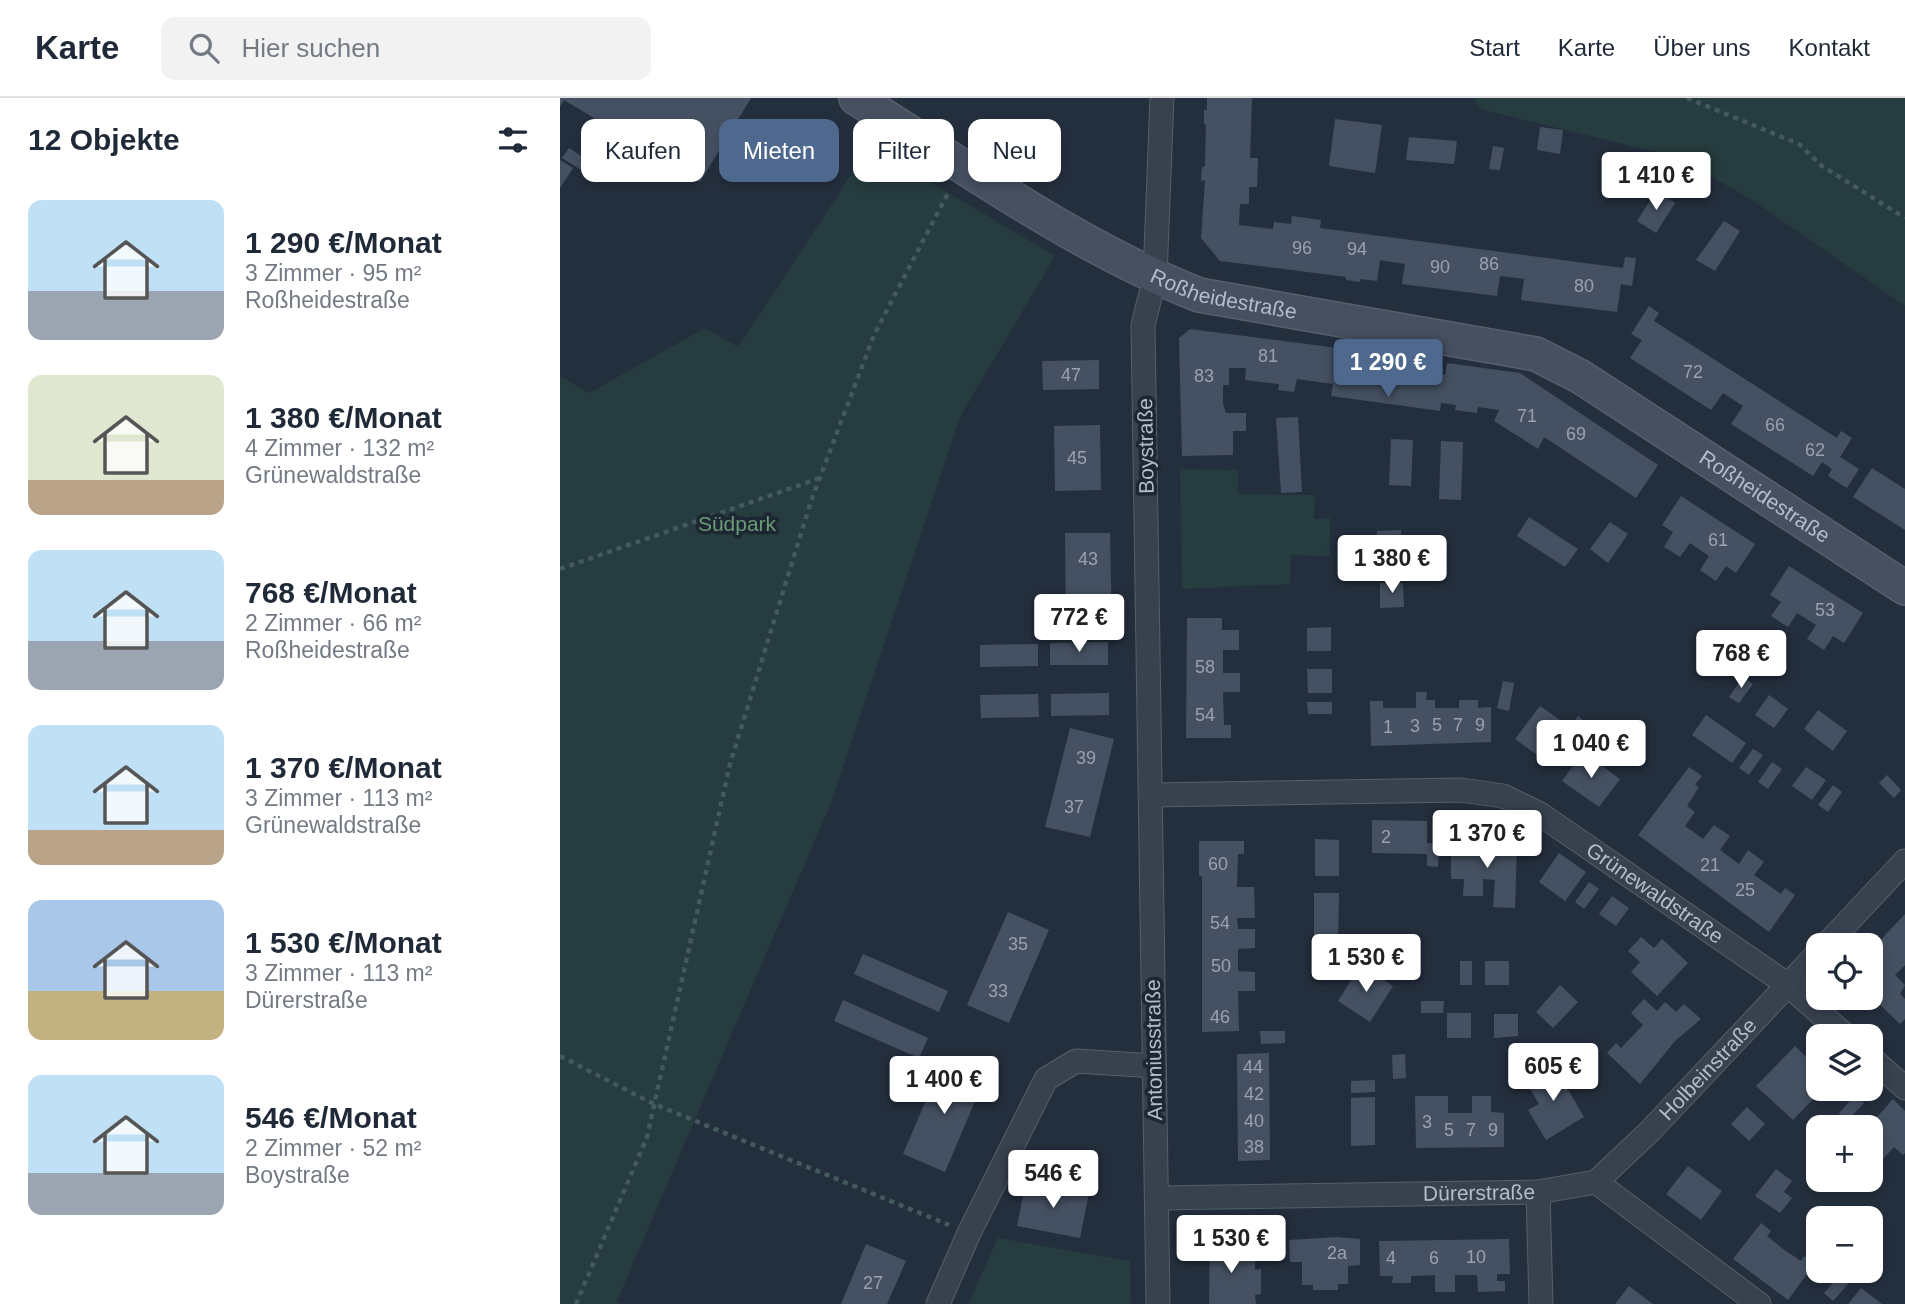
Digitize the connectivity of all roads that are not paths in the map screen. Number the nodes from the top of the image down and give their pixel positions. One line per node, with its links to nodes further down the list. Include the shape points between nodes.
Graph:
1 (856, 98): 3 (street, Roßheidestraße, via 1069,232)
2 (1162, 98): 3 (street, Boystraße)
3 (1155, 277): 4 (street, Roßheidestraße, via 1199,295 1536,354 1581,377); 5 (street, Boystraße, via 1143,325)
4 (1905, 588)
5 (1152, 795): 9 (street, Grünewaldstraße, via 1461,790 1503,796 1540,814); 11 (street, Antoniusstraße)
6 (1905, 861): 7 (street)
7 (1837, 933)
8 (1806, 966): 9 (street, Holbeinstraße)
9 (1788, 985): 10 (street, Grünewaldstraße); 14 (street, Holbeinstraße)
10 (1832, 1024)
11 (1154, 1066): 16 (street, Antoniusstraße); 17 (street, via 1076,1061 1046,1079)
12 (1883, 1069): 13 (street)
13 (1905, 1088)
14 (1596, 1182): 15 (street, Dürerstraße); 20 (street)
15 (1538, 1192): 16 (street, Dürerstraße); 19 (street)
16 (1157, 1198): 18 (street, Antoniusstraße)
17 (938, 1304)
18 (1158, 1304)
19 (1541, 1304)
20 (1759, 1304)

